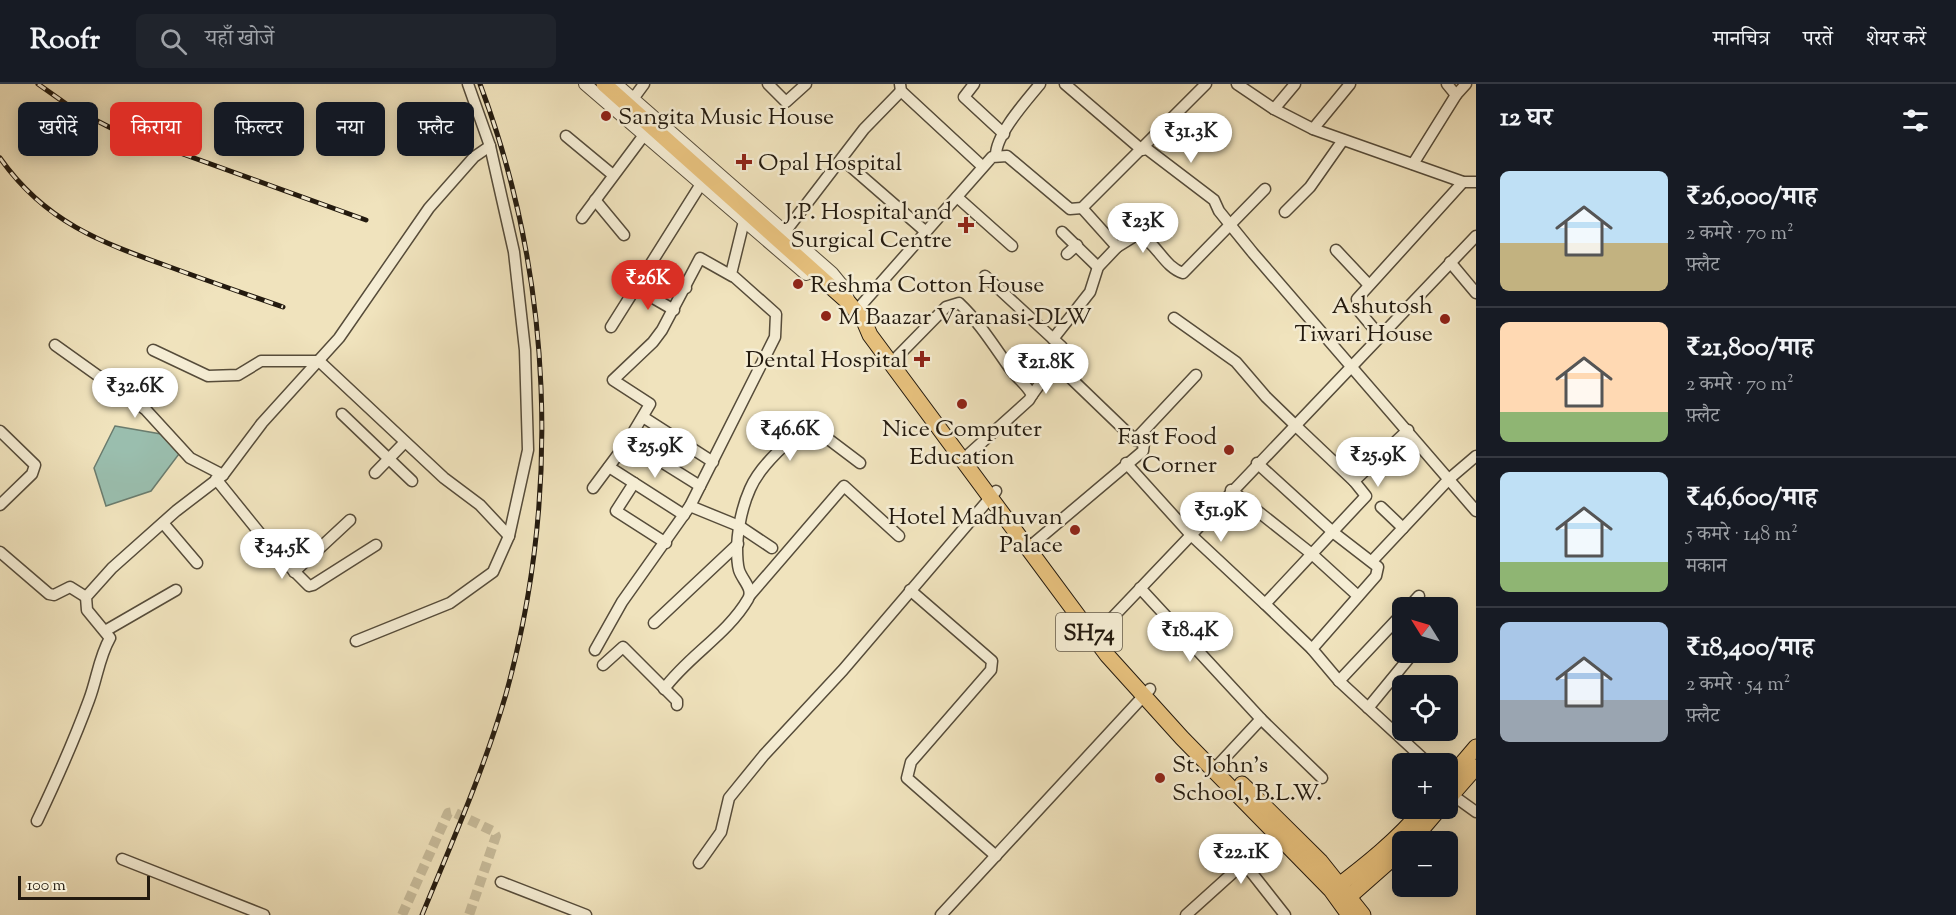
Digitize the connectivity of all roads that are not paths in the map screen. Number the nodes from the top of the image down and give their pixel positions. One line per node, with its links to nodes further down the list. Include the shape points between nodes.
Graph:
1 (468, 84): 26 (street)
2 (585, 84): 23 (street)
3 (604, 84): 64 (main road, SH74)
4 (616, 84): 19 (street)
5 (644, 84): 19 (street)
6 (768, 84): 7 (street, via 786,102)
7 (806, 84)
8 (974, 84): 22 (street, via 964,97)
9 (1040, 84): 22 (street)
10 (1065, 84): 27 (street)
11 (1206, 84): 27 (street)
12 (1238, 84): 20 (street)
13 (1295, 84): 20 (street)
14 (1350, 84): 21 (street)
15 (1447, 84): 18 (street)
16 (1466, 84): 18 (street)
17 (900, 88): 29 (street); 31 (street)
18 (1456, 95): 30 (street)
19 (633, 99): 44 (street)
20 (1274, 109): 21 (street)
21 (1313, 129): 25 (street)
22 (1004, 134): 28 (street)
23 (644, 135): 32 (street); 35 (street)
24 (566, 136): 32 (street)
25 (1342, 140): 30 (street); 40 (street, via 1310,187)
26 (490, 146): 72 (street, via 474,157 429,208); 113 (street, via 514,252 525,350 528,450)
27 (1142, 150): 39 (street); 43 (street, via 1147,149 1214,200)
28 (996, 156): 31 (street); 39 (street, via 1007,156 1071,209)
29 (842, 159): 44 (street); 45 (street)
30 (1413, 164): 33 (street)
31 (982, 166): 37 (street)
32 (613, 175): 38 (street)
33 (1463, 182): 34 (street); 59 (street, via 1402,252)
34 (1476, 182)
35 (701, 184): 42 (street); 56 (street)
36 (1265, 189): 43 (street)
37 (957, 197): 45 (street); 50 (street)
38 (596, 200): 41 (street); 47 (street)
39 (1082, 208): 51 (street)
40 (1284, 212)
41 (582, 218)
42 (744, 221): 57 (street, via 730,269); 64 (street, via 834,297)
43 (1230, 225): 51 (street, via 1183,273 1174,270 1150,240 1138,234); 74 (street)
44 (785, 232): 64 (street, via 832,273)
45 (926, 232): 64 (street)
46 (1062, 232): 49 (street)
47 (624, 236)
48 (1476, 236): 54 (street)
49 (1077, 245): 53 (street); 55 (street)
50 (1012, 246)
51 (1117, 247): 55 (street)
52 (1336, 250): 59 (street)
53 (1067, 254)
54 (1450, 262): 62 (street); 67 (street)
55 (1098, 267): 68 (street, via 1090,292)
56 (649, 268): 60 (street); 61 (street)
57 (732, 276): 61 (street, via 700,258); 88 (street, via 776,314 777,324 756,380)
58 (985, 276): 68 (street)
59 (1368, 284): 67 (street, via 1357,299 1357,306)
60 (636, 288): 63 (street); 66 (street)
61 (686, 288): 63 (street)
62 (1476, 293)
63 (674, 310): 78 (street, via 653,342 613,380 650,404)
64 (857, 311): 71 (main road, SH74, via 876,328); 102 (main road, SH74, via 870,335)
65 (1174, 318): 79 (street, via 1236,362)
66 (611, 327)
67 (1380, 336): 74 (street)
68 (1053, 339): 73 (street, via 1062,347)
69 (56, 345): 94 (street, via 146,410 190,458)
70 (153, 350): 72 (street, via 208,376 238,375 261,361)
71 (897, 357): 76 (street, via 946,307 959,303 980,323); 85 (main road, SH74)
72 (319, 361): 84 (street); 94 (street)
73 (1055, 363): 76 (street); 82 (street)
74 (1349, 366): 79 (street); 80 (street)
75 (1196, 375): 82 (street)
76 (1032, 395): 85 (street)
77 (342, 414): 87 (street)
78 (643, 417): 83 (street); 88 (street)
79 (1296, 426): 91 (street); 97 (street)
80 (1408, 430): 95 (street); 97 (street)
81 (0, 431): 104 (street, via 35,465 32,474)
82 (1135, 440): 90 (street, via 1145,447)
83 (628, 441): 92 (street); 99 (street)
84 (405, 442): 87 (street); 113 (street, via 480,505)
85 (969, 454): 102 (main road, SH74)
86 (1476, 456): 95 (street)
87 (389, 459): 93 (street); 96 (street)
88 (713, 462): 99 (street)
89 (860, 463): 109 (street, via 815,429 806,431 786,445 758,476 749,491)
90 (1126, 463): 112 (street); 116 (street)
91 (1257, 463): 101 (street); 111 (street)
92 (609, 467): 98 (street); 100 (street)
93 (375, 473)
94 (219, 477): 108 (street); 124 (street)
95 (1449, 479): 103 (street); 110 (street)
96 (412, 481)
97 (1354, 481): 111 (street, via 1366,496)
98 (634, 483): 106 (street); 115 (street, via 616,511)
99 (700, 486): 106 (street)
100 (593, 488)
101 (1232, 490): 112 (street); 121 (street)
102 (993, 493): 116 (main road, SH74); 127 (street); 135 (main road, SH74)
103 (1474, 503)
104 (0, 505)
105 (1381, 507): 110 (street)
106 (687, 511): 109 (street); 115 (street)
107 (350, 520): 124 (street)
108 (163, 523): 123 (street); 130 (street)
109 (739, 526): 117 (street); 119 (street)
110 (1403, 528): 122 (street)
111 (1334, 533): 121 (street); 122 (street)
112 (1190, 534): 125 (street); 131 (street)
113 (509, 536): 136 (street, via 493,572 450,603)
114 (899, 536): 128 (street, via 843,486)
115 (666, 543): 138 (street, via 622,602)
116 (1034, 543): 135 (main road, SH74)
117 (738, 544): 128 (street, via 738,567); 132 (street)
118 (376, 545): 124 (street, via 313,585 306,584)
119 (772, 548)
120 (0, 552): 130 (street, via 49,594 70,587)
121 (1313, 555): 129 (street); 131 (street)
122 (1373, 560): 129 (street, via 1378,572)
123 (197, 562)
124 (294, 572)
125 (1140, 588): 135 (street); 146 (street)
126 (176, 590): 134 (street)
127 (910, 590): 161 (street, via 992,661 991,670 910,762 907,778); 164 (street, via 729,798 721,832)
128 (750, 595): 142 (street, via 731,622)
129 (1358, 596): 137 (street)
130 (86, 597): 134 (street, via 87,610)
131 (1265, 604): 137 (street)
132 (654, 623)
133 (1392, 625): 141 (street)
134 (105, 631): 158 (street, via 110,638 93,690 71,750)
135 (1096, 635): 143 (main road, SH74)
136 (356, 641)
137 (1312, 649): 141 (street)
138 (595, 650)
139 (1405, 663): 145 (street)
140 (603, 665): 142 (street, via 623,646)
141 (1339, 681): 145 (street)
142 (663, 688): 144 (street)
143 (1146, 692): 149 (main road, SH74); 160 (main road, SH74); 161 (street)
144 (677, 705)
145 (1368, 708): 148 (street)
146 (1261, 719): 149 (street); 152 (street)
147 (1476, 747): 151 (main road)
148 (1417, 753)
149 (1220, 763): 168 (main road, SH74, via 1299,839)
150 (1476, 768): 153 (main road)
151 (1458, 776)
152 (1322, 778)
153 (1458, 783)
154 (1458, 798): 155 (street)
155 (1476, 812)
156 (1415, 819): 166 (main road)
157 (1431, 819): 159 (main road)
158 (37, 821)
159 (1420, 831)
160 (1277, 833): 165 (street); 168 (main road, SH74)
161 (996, 856): 173 (street)
162 (1392, 857): 166 (main road)
163 (122, 859): 171 (street)
164 (699, 863)
165 (1244, 863): 169 (street); 176 (street)
166 (1364, 875): 168 (main road); 170 (main road)
167 (501, 882): 172 (street)
168 (1335, 887): 170 (main road, SH74)
169 (1196, 905): 174 (street); 175 (street)
170 (1353, 909)
171 (264, 915)
172 (586, 915)
173 (941, 915)
174 (1186, 915)
175 (1204, 915)
176 (1285, 915)

